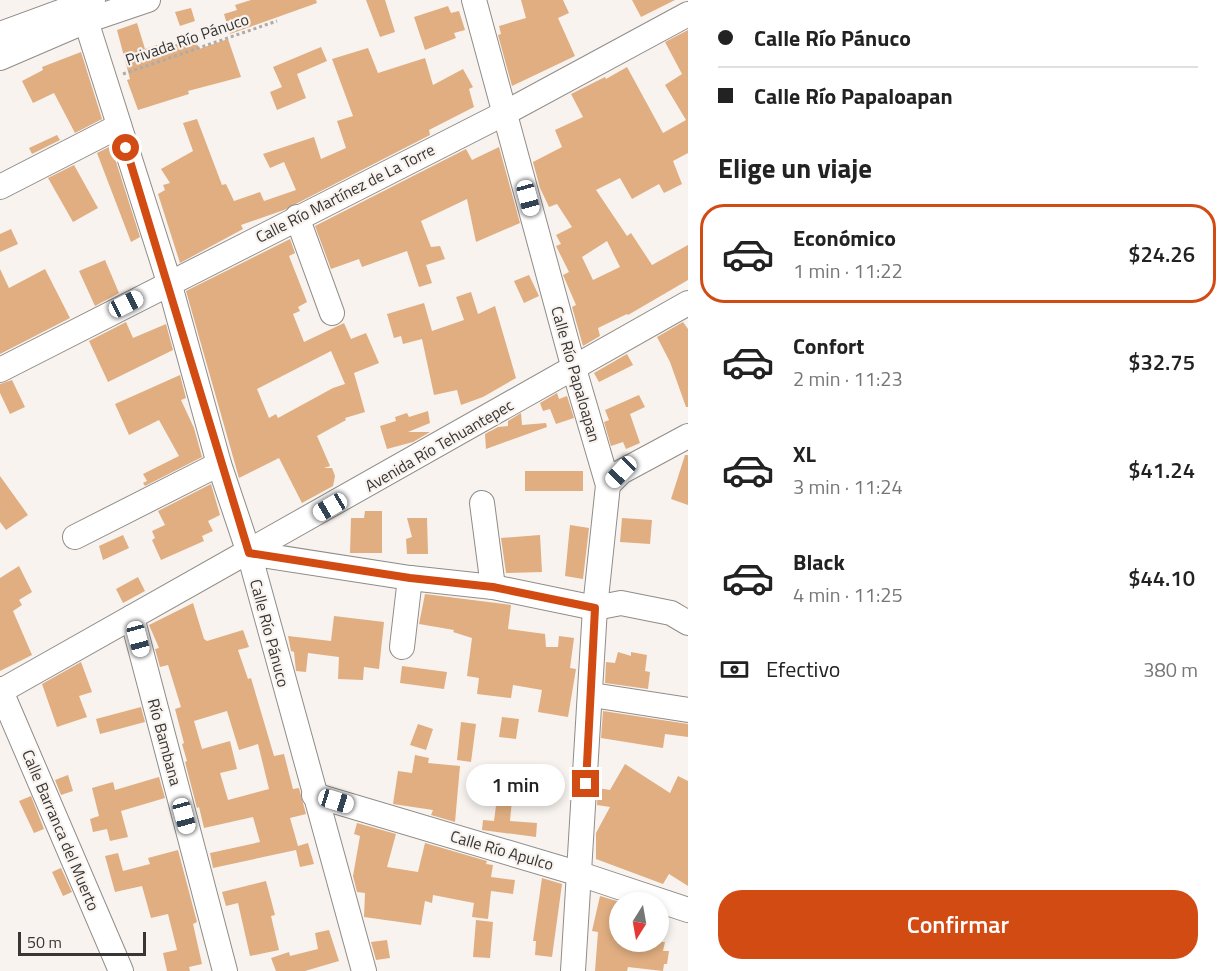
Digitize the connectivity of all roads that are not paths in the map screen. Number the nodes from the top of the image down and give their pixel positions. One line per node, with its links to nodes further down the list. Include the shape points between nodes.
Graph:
1 (148, 0): 3 (street)
2 (474, 0): 7 (street, Calle Río Papaloapan)
3 (89, 11): 5 (street); 6 (street); 8 (street, Calle Río Pánuco)
4 (688, 14): 7 (street, Calle Río Martínez de La Torre)
5 (0, 34)
6 (0, 58)
7 (505, 113): 10 (street, Calle Río Martínez de La Torre); 14 (street, Calle Río Papaloapan)
8 (119, 126): 9 (street); 11 (street, Calle Río Pánuco)
9 (0, 187)
10 (297, 217): 11 (street, Calle Río Martínez de La Torre); 13 (street)
11 (169, 282): 15 (street, Calle Río Martínez de La Torre); 17 (street, Calle Río Pánuco)
12 (688, 303): 14 (street, Avenida Río Tehuantepec)
13 (332, 313)
14 (574, 369): 18 (street, Calle Río Papaloapan); 21 (street, Avenida Río Tehuantepec)
15 (0, 370)
16 (688, 436): 18 (street, via 621,472)
17 (219, 464): 20 (street); 21 (street, Calle Río Pánuco)
18 (608, 485): 24 (street, Calle Río Papaloapan)
19 (482, 503): 23 (street)
20 (75, 537)
21 (249, 553): 22 (street); 25 (street, Avenida Río Tehuantepec); 31 (street, Calle Río Pánuco)
22 (410, 578): 23 (street); 27 (street)
23 (493, 587): 24 (street)
24 (595, 608): 26 (street, via 621,603 671,613); 29 (street, Calle Río Papaloapan)
25 (132, 616): 28 (street, Avenida Río Tehuantepec); 35 (street, Río Bambana)
26 (688, 623)
27 (402, 647)
28 (0, 690): 34 (street, Calle Barranca del Muerto)
29 (592, 695): 30 (street); 32 (street, Calle Río Papaloapan)
30 (688, 710)
31 (314, 795): 32 (street, Calle Río Apulco); 36 (street, Calle Río Pánuco)
32 (580, 874): 33 (street, Calle Río Apulco); 37 (street, Calle Río Papaloapan)
33 (688, 910)
34 (121, 971)
35 (225, 971)
36 (364, 971)
37 (573, 971)

